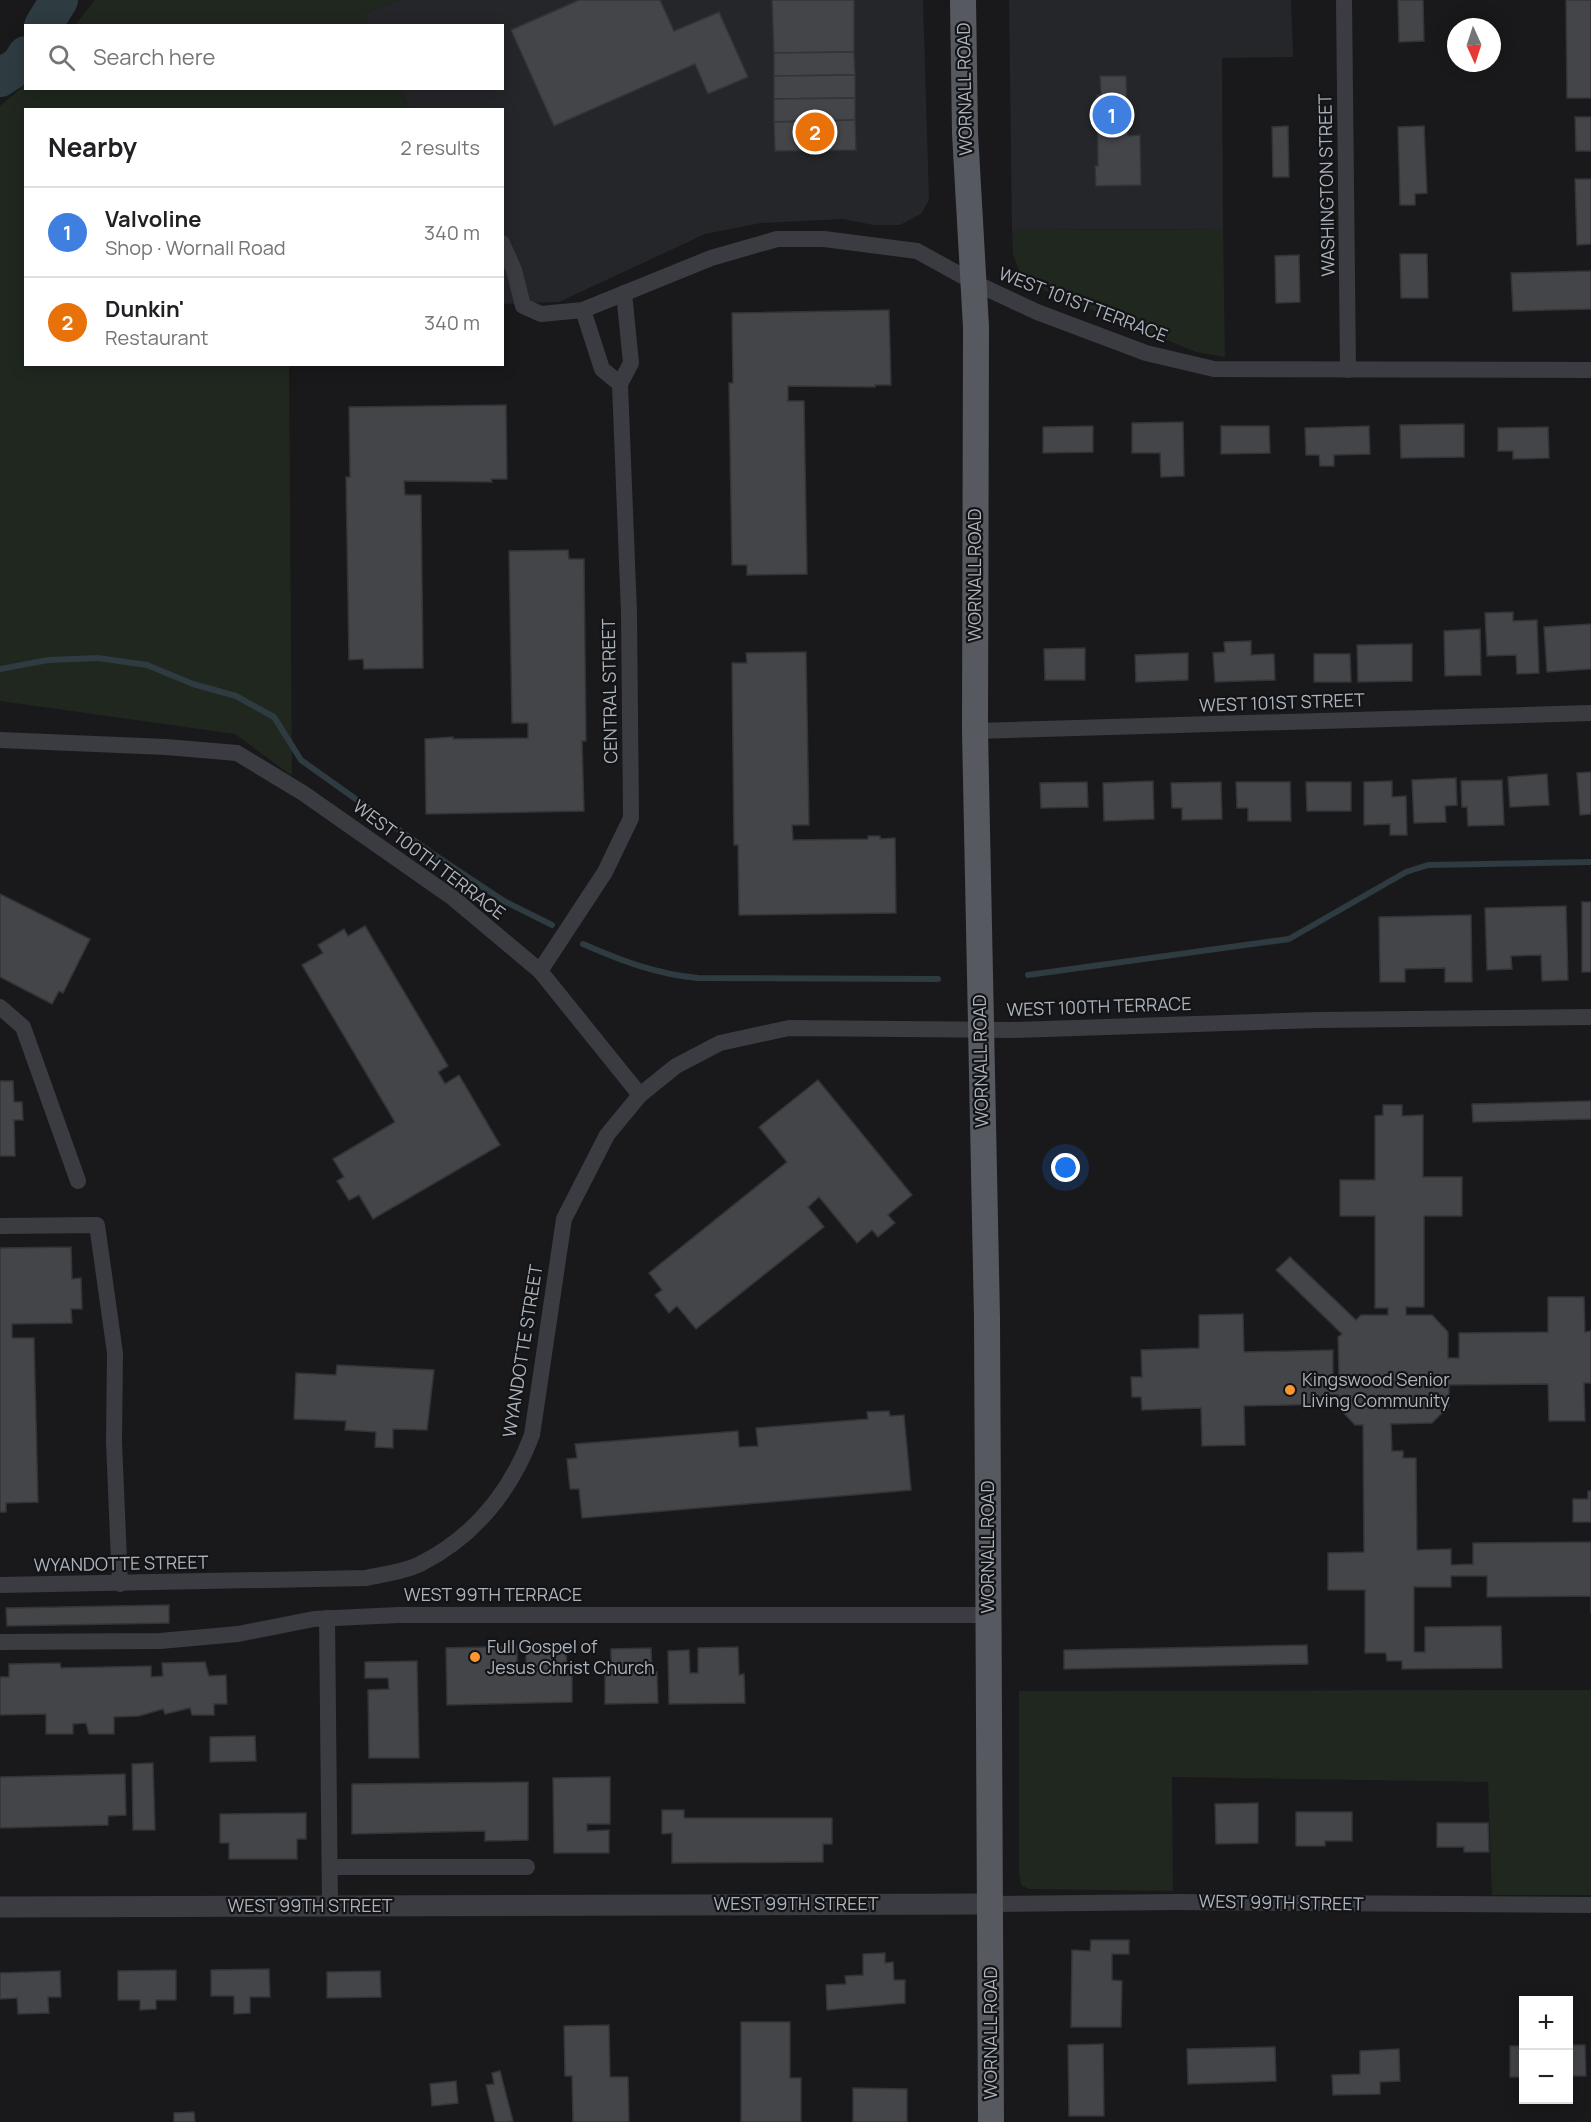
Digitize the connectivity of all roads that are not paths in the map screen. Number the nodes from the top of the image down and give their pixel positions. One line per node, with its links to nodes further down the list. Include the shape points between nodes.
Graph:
1 (963, 0): 4 (main road, WORNALL ROAD, via 964,134)
2 (1344, 0): 7 (street, WASHINGTON STREET)
3 (504, 248): 6 (street, WEST 101ST TERRACE, via 523,306 541,314)
4 (975, 283): 5 (street, WEST 101ST TERRACE, via 917,251 824,239 777,239 711,258); 7 (street, WEST 101ST TERRACE, via 1037,312 1146,353 1214,369); 11 (main road, WORNALL ROAD)
5 (624, 293): 6 (street, WEST 101ST TERRACE); 9 (street, CENTRAL STREET, via 631,363)
6 (583, 310): 9 (street, via 602,369)
7 (1348, 370): 8 (street, WEST 101ST TERRACE)
8 (1591, 370)
9 (620, 384): 13 (street, CENTRAL STREET, via 629,613 631,818 605,872)
10 (1591, 713): 11 (street, WEST 101ST STREET)
11 (975, 731): 16 (main road, WORNALL ROAD)
12 (0, 740): 13 (street, WEST 100TH TERRACE, via 237,753 303,793 453,898)
13 (540, 971): 17 (street, WEST 100TH TERRACE)
14 (0, 1007): 18 (street, via 23,1027)
15 (1591, 1017): 16 (street, WEST 100TH TERRACE)
16 (981, 1030): 17 (street, WEST 100TH TERRACE, via 789,1028 720,1043 676,1066); 22 (main road, WORNALL ROAD)
17 (640, 1095): 20 (street, WYANDOTTE STREET, via 606,1135 564,1219 532,1435 521,1463 495,1505 468,1532 419,1565 366,1578)
18 (78, 1181)
19 (0, 1226): 20 (street, via 97,1226 115,1353)
20 (120, 1584): 21 (street, WYANDOTTE STREET)
21 (0, 1585)
22 (988, 1615): 23 (street, WEST 99TH TERRACE); 27 (main road, WORNALL ROAD)
23 (327, 1618): 24 (street, WEST 99TH TERRACE, via 238,1634 160,1641); 25 (street)
24 (0, 1642)
25 (330, 1867): 26 (street); 29 (street)
26 (527, 1867)
27 (990, 1904): 28 (street, WEST 99TH STREET); 29 (street, WEST 99TH STREET); 31 (main road, WORNALL ROAD)
28 (1591, 1905)
29 (330, 1906): 30 (street, WEST 99TH STREET)
30 (0, 1907)
31 (991, 2122)

